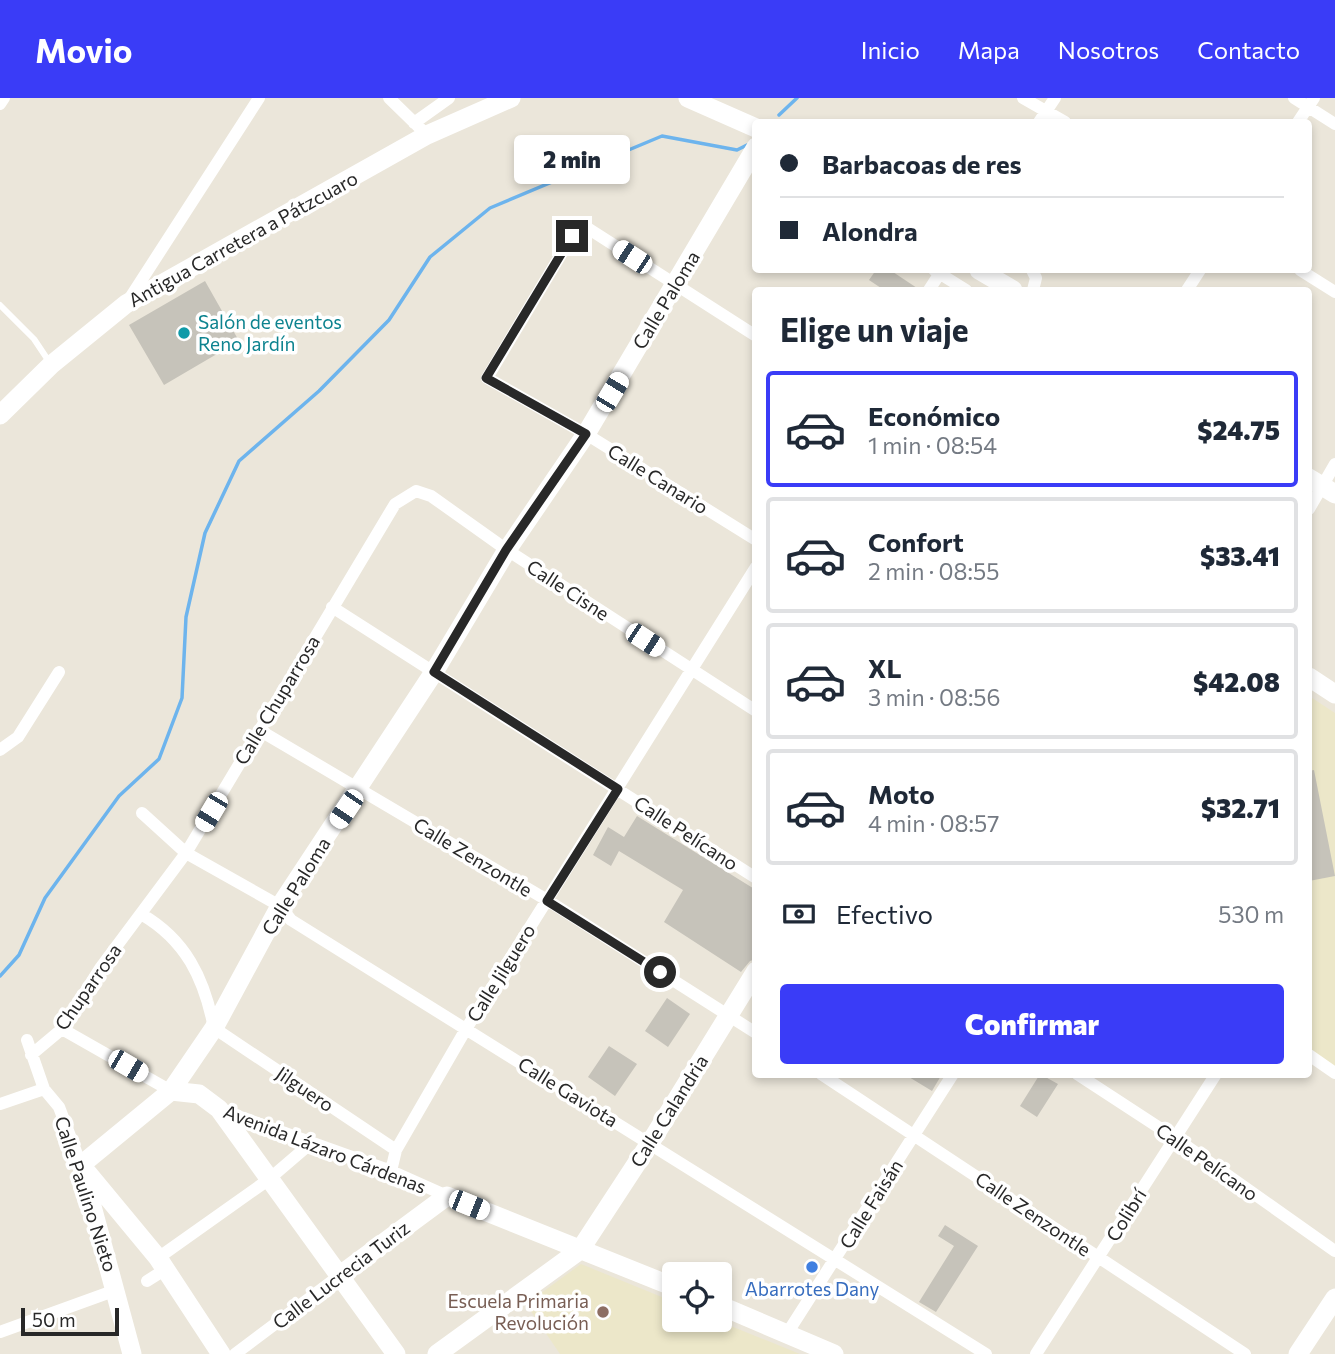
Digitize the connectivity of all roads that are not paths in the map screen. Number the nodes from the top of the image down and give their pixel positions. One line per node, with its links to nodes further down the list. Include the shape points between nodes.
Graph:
1 (4, 98): 11 (street)
2 (259, 98): 27 (street)
3 (389, 98): 18 (street)
4 (449, 98): 18 (street)
5 (511, 98): 18 (street, Antigua Carretera a Pátzcuaro)
6 (688, 98): 17 (street)
7 (1023, 98): 12 (street)
8 (1055, 98): 12 (street)
9 (1294, 98): 10 (street)
10 (1311, 102): 15 (street); 16 (street)
11 (0, 104)
12 (1046, 111): 13 (street); 14 (street)
13 (1041, 119)
14 (1060, 119)
15 (1300, 119)
16 (1335, 124)
17 (752, 126)
18 (421, 129): 27 (street, Antigua Carretera a Pátzcuaro)
19 (752, 154): 23 (street, Calle Paloma)
20 (940, 273): 24 (street)
21 (984, 273): 25 (street)
22 (1305, 273): 26 (street)
23 (675, 285): 29 (street); 32 (street, Calle Paloma); 32 (street, Calle Canario, via 589,229 580,229 486,378)
24 (962, 287)
25 (1008, 287)
26 (1335, 292)
27 (127, 304): 30 (street, Antigua Carretera a Pátzcuaro)
28 (0, 305): 30 (lane)
29 (752, 333)
30 (51, 365): 31 (street, Antigua Carretera a Pátzcuaro)
31 (0, 415)
32 (586, 434): 37 (street, Calle Canario); 38 (street, Calle Paloma)
33 (1335, 464): 34 (street)
34 (1322, 486): 36 (street)
35 (416, 491): 38 (street, Calle Cisne, via 431,496); 40 (street, Calle Chuparrosa, via 395,504)
36 (1312, 504)
37 (752, 538)
38 (506, 550): 41 (street, Calle Cisne); 43 (street, Calle Paloma)
39 (752, 573): 41 (street, Calle Jilguero)
40 (332, 607): 43 (street, Calle Pelícano); 47 (street, Calle Chuparrosa)
41 (691, 670): 46 (street, Calle Cisne); 50 (street, Calle Jilguero)
42 (60, 672): 48 (street, via 18,737)
43 (434, 672): 49 (street, Calle Paloma); 50 (street, Calle Pelícano)
44 (1312, 679): 45 (street)
45 (1335, 694)
46 (752, 708)
47 (259, 730): 49 (street, Calle Zenzontle); 52 (street, Calle Chuparrosa)
48 (0, 750)
49 (359, 789): 54 (street, Calle Zenzontle); 56 (street, Calle Paloma)
50 (618, 789): 53 (street, Calle Pelícano); 54 (street, Calle Jilguero)
51 (142, 813): 52 (street, Calle Gaviota)
52 (187, 853): 55 (street, Calle Chuparrosa); 56 (street, Calle Gaviota)
53 (752, 875)
54 (547, 901): 58 (street, Calle Zenzontle); 61 (street, Calle Jilguero)
55 (141, 914): 59 (street, Chuparrosa); 60 (street, via 177,940 206,990)
56 (281, 916): 60 (street, Calle Paloma); 61 (street, Calle Gaviota)
57 (752, 977): 58 (street, Calle Calandria)
58 (728, 1016): 62 (street, Calle Zenzontle); 77 (street, Calle Calandria)
59 (62, 1028): 64 (street, Chuparrosa); 72 (street, Avenida Lázaro Cárdenas)
60 (214, 1028): 72 (street, Calle Paloma); 79 (street, Jilguero)
61 (466, 1029): 77 (street, Calle Gaviota); 79 (street, Calle Jilguero)
62 (752, 1031)
63 (27, 1040): 64 (street, Calle Paulino Nieto)
64 (31, 1055): 71 (street, Calle Paulino Nieto)
65 (1312, 1057): 66 (street)
66 (1335, 1073)
67 (827, 1078): 75 (street, Calle Zenzontle)
68 (950, 1078): 75 (street, Calle Faisán)
69 (1083, 1078): 76 (street, Calle Pelícano)
70 (1213, 1078): 76 (street, Colibrí)
71 (44, 1089): 73 (street); 80 (street, Calle Paulino Nieto, via 59,1107)
72 (171, 1091): 74 (street, Avenida Lázaro Cárdenas, via 199,1094); 80 (street, Calle Paloma)
73 (0, 1104)
74 (219, 1109): 78 (street, Avenida Lázaro Cárdenas); 82 (street)
75 (915, 1134): 86 (street, Calle Faisán); 87 (street, Calle Zenzontle)
76 (1174, 1138): 85 (street, Calle Pelícano); 87 (street, Colibrí)
77 (650, 1143): 84 (street, Calle Calandria); 86 (street, Calle Gaviota)
78 (310, 1144): 81 (street, Avenida Lázaro Cárdenas); 82 (street)
79 (396, 1150): 81 (street, Calle Jilguero)
80 (81, 1165): 88 (street); 92 (street, Calle Paulino Nieto)
81 (391, 1171): 83 (street, Avenida Lázaro Cárdenas)
82 (268, 1180): 88 (street); 89 (street)
83 (447, 1196): 84 (street, Avenida Lázaro Cárdenas); 89 (street, Calle Lucrecia Turiz)
84 (580, 1250): 91 (street, Avenida Lázaro Cárdenas); 101 (street)
85 (1335, 1251)
86 (837, 1258): 96 (street, Calle Faisán); 103 (street, Calle Gaviota)
87 (1098, 1259): 104 (street, Colibrí); 105 (street, Calle Zenzontle)
88 (162, 1263): 90 (street); 98 (street)
89 (339, 1276): 99 (street, Calle Lucrecia Turiz); 100 (street)
90 (148, 1281)
91 (662, 1282)
92 (116, 1290): 95 (street); 97 (street, Calle Paulino Nieto)
93 (1335, 1298): 106 (street)
94 (732, 1310): 96 (street)
95 (0, 1332)
96 (788, 1332): 102 (street)
97 (132, 1354)
98 (221, 1354)
99 (235, 1354)
100 (396, 1354)
101 (437, 1354)
102 (834, 1354)
103 (986, 1354)
104 (1036, 1354)
105 (1245, 1354)
106 (1298, 1354)

